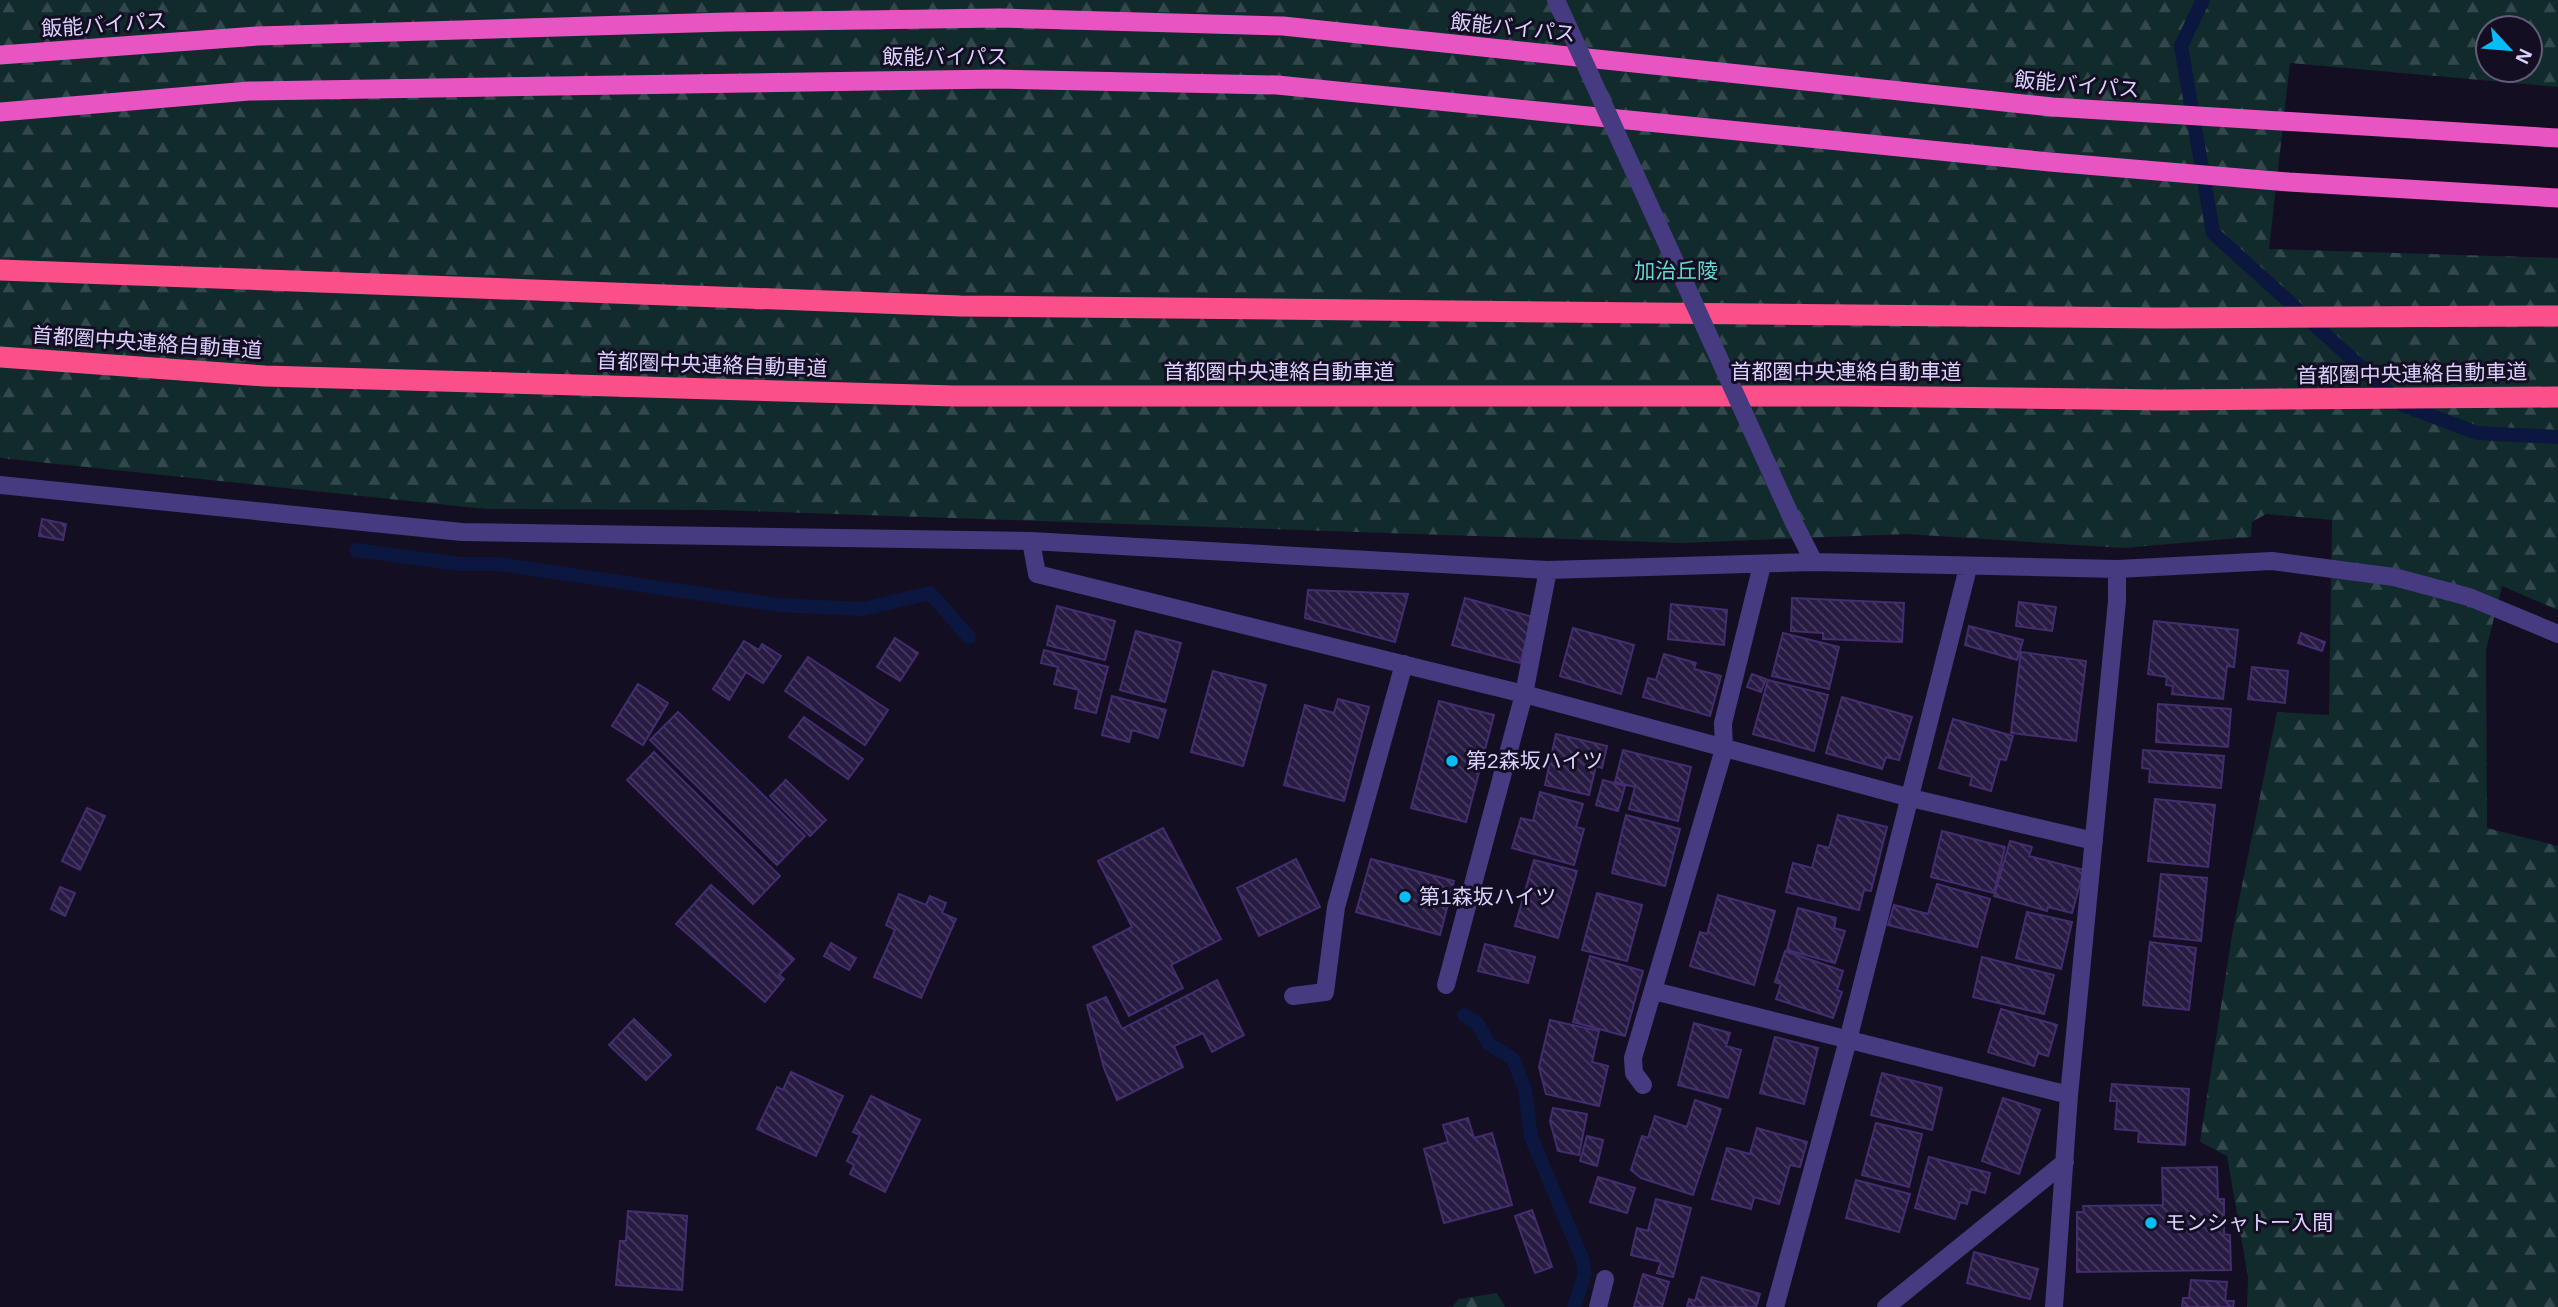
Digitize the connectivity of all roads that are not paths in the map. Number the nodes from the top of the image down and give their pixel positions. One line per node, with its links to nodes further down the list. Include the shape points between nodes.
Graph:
1 (1556, 0): 12 (street, bridge)
2 (0, 55): 4 (highway, 飯能バイパス, via 258,36 999,18 1283,26 2052,107)
3 (0, 112): 5 (highway, 飯能バイパス, via 263,91 982,79 1264,85 2050,162)
4 (2558, 138)
5 (2558, 198)
6 (0, 270): 7 (highway, via 960,306 2162,318)
7 (2558, 316)
8 (0, 357): 9 (highway, 首都圏中央連絡自動車道, via 265,376 954,396)
9 (2558, 397)
10 (0, 485): 11 (street, via 462,531)
11 (1031, 541): 16 (street); 18 (street, via 1037,574)
12 (1814, 562): 13 (street); 14 (street)
13 (1762, 565): 16 (street); 20 (street, via 1723,723)
14 (1968, 568): 15 (street); 21 (street)
15 (2118, 569): 17 (street, via 2272,561 2394,577 2469,597); 22 (street)
16 (1548, 570): 19 (street)
17 (2558, 634)
18 (1404, 664): 19 (street); 25 (street, via 1336,906 1325,992)
19 (1524, 694): 20 (street); 23 (street)
20 (1724, 749): 21 (street); 24 (street)
21 (1910, 798): 22 (street); 26 (street)
22 (2094, 841): 28 (street)
23 (1446, 985)
24 (1654, 991): 26 (street); 27 (street, via 1633,1058 1634,1073)
25 (1293, 996)
26 (1848, 1040): 28 (street); 32 (street)
27 (1643, 1085)
28 (2069, 1095): 29 (street)
29 (2065, 1161): 33 (street); 34 (street)
30 (1605, 1279): 31 (street)
31 (1598, 1307)
32 (1775, 1307)
33 (1886, 1307)
34 (2054, 1307)

